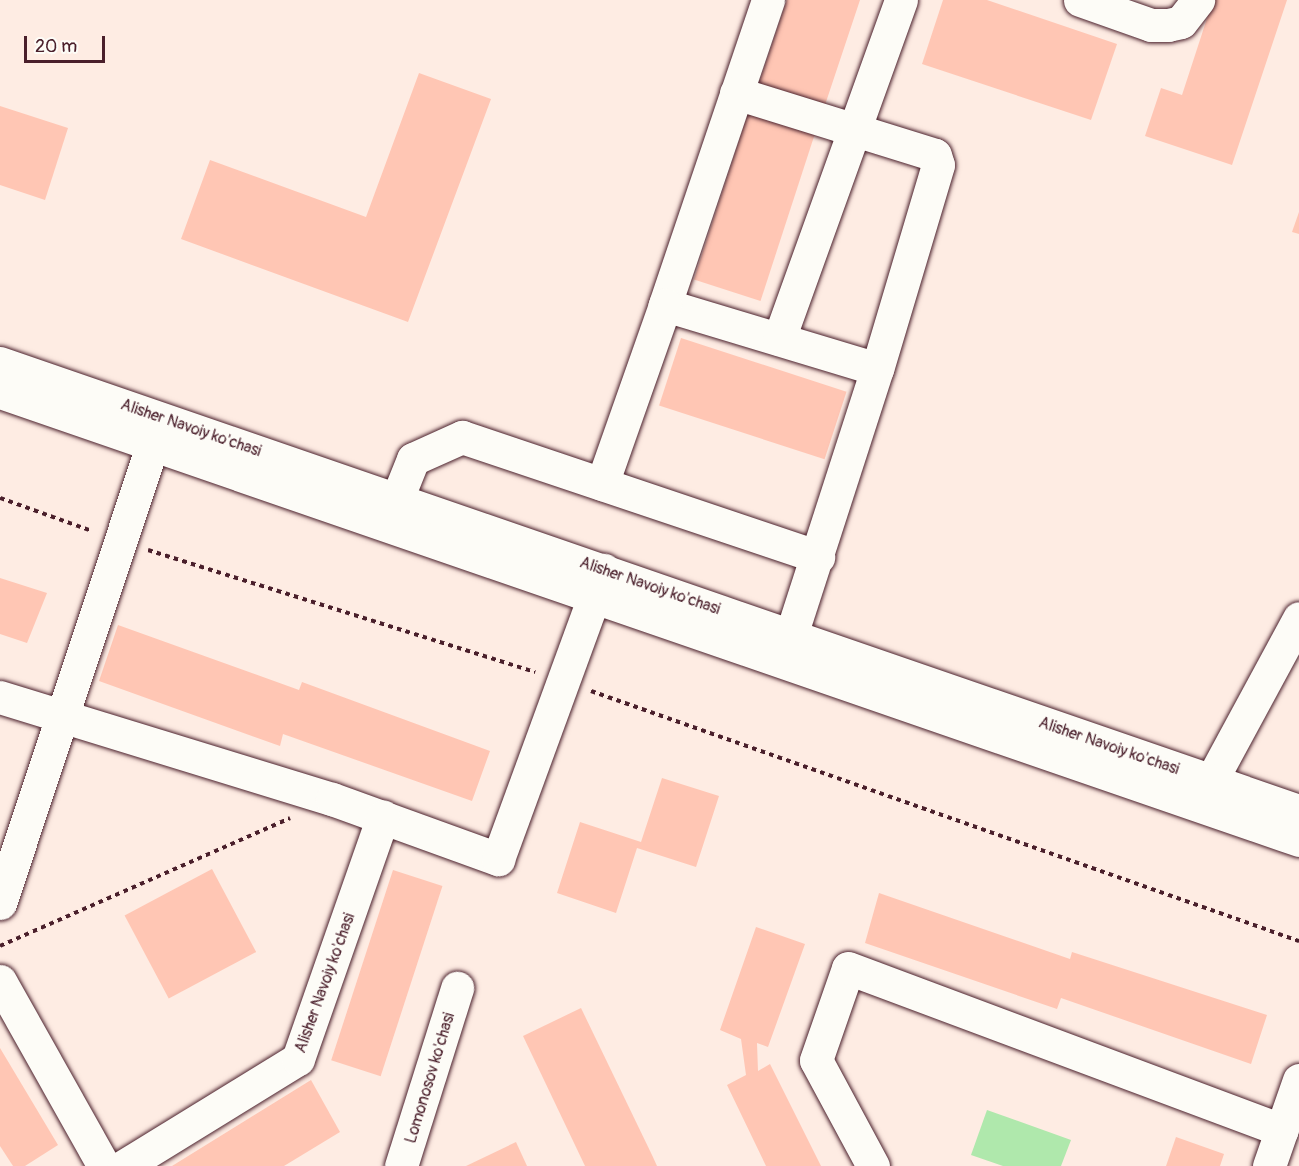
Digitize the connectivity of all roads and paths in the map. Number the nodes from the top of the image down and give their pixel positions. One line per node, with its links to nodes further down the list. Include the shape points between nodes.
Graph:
1 (768, 0): 5 (street)
2 (901, 0): 6 (street)
3 (1080, 0): 4 (street, via 1151,25 1181,22)
4 (1198, 0)
5 (736, 93): 6 (street); 7 (street)
6 (857, 128): 8 (street); 10 (street, via 925,147 938,165)
7 (665, 305): 8 (street); 13 (street)
8 (779, 339): 10 (street)
9 (0, 363): 15 (street, Alisher Navoiy ko'chasi)
10 (877, 369): 17 (street)
11 (0, 392): 12 (street, Alisher Navoiy ko'chasi)
12 (152, 445): 16 (street); 18 (street, Alisher Navoiy ko'chasi)
13 (602, 484): 15 (street, via 462,436 413,459); 17 (street)
14 (0, 498): 16 (path)
15 (397, 499): 18 (street, Alisher Navoiy ko'chasi)
16 (120, 542): 21 (path); 23 (street)
17 (818, 557): 20 (street)
18 (600, 584): 20 (street, Alisher Navoiy ko'chasi); 21 (street); 24 (street, Alisher Navoiy ko'chasi)
19 (1299, 618): 25 (street)
20 (791, 635): 24 (street, Alisher Navoiy ko'chasi)
21 (563, 681): 28 (street, via 498,859); 31 (path)
22 (0, 697): 23 (street)
23 (61, 718): 26 (street); 30 (street)
24 (1006, 725): 25 (street, Alisher Navoiy ko'chasi); 29 (street, Alisher Navoiy ko'chasi)
25 (1210, 781): 27 (street, Alisher Navoiy ko'chasi)
26 (332, 799): 28 (street); 32 (path)
27 (1299, 812)
28 (383, 816): 38 (street, Alisher Navoiy ko'chasi, via 298,1059)
29 (1299, 840)
30 (0, 903)
31 (1299, 941)
32 (0, 946)
33 (0, 981): 37 (street)
34 (457, 988): 39 (street, Lomonosov ko'chasi)
35 (1299, 1080): 36 (street)
36 (1282, 1130): 40 (street, via 848,968 816,1060); 41 (street)
37 (104, 1166)
38 (124, 1166)
39 (401, 1166)
40 (873, 1166)
41 (1269, 1166)

